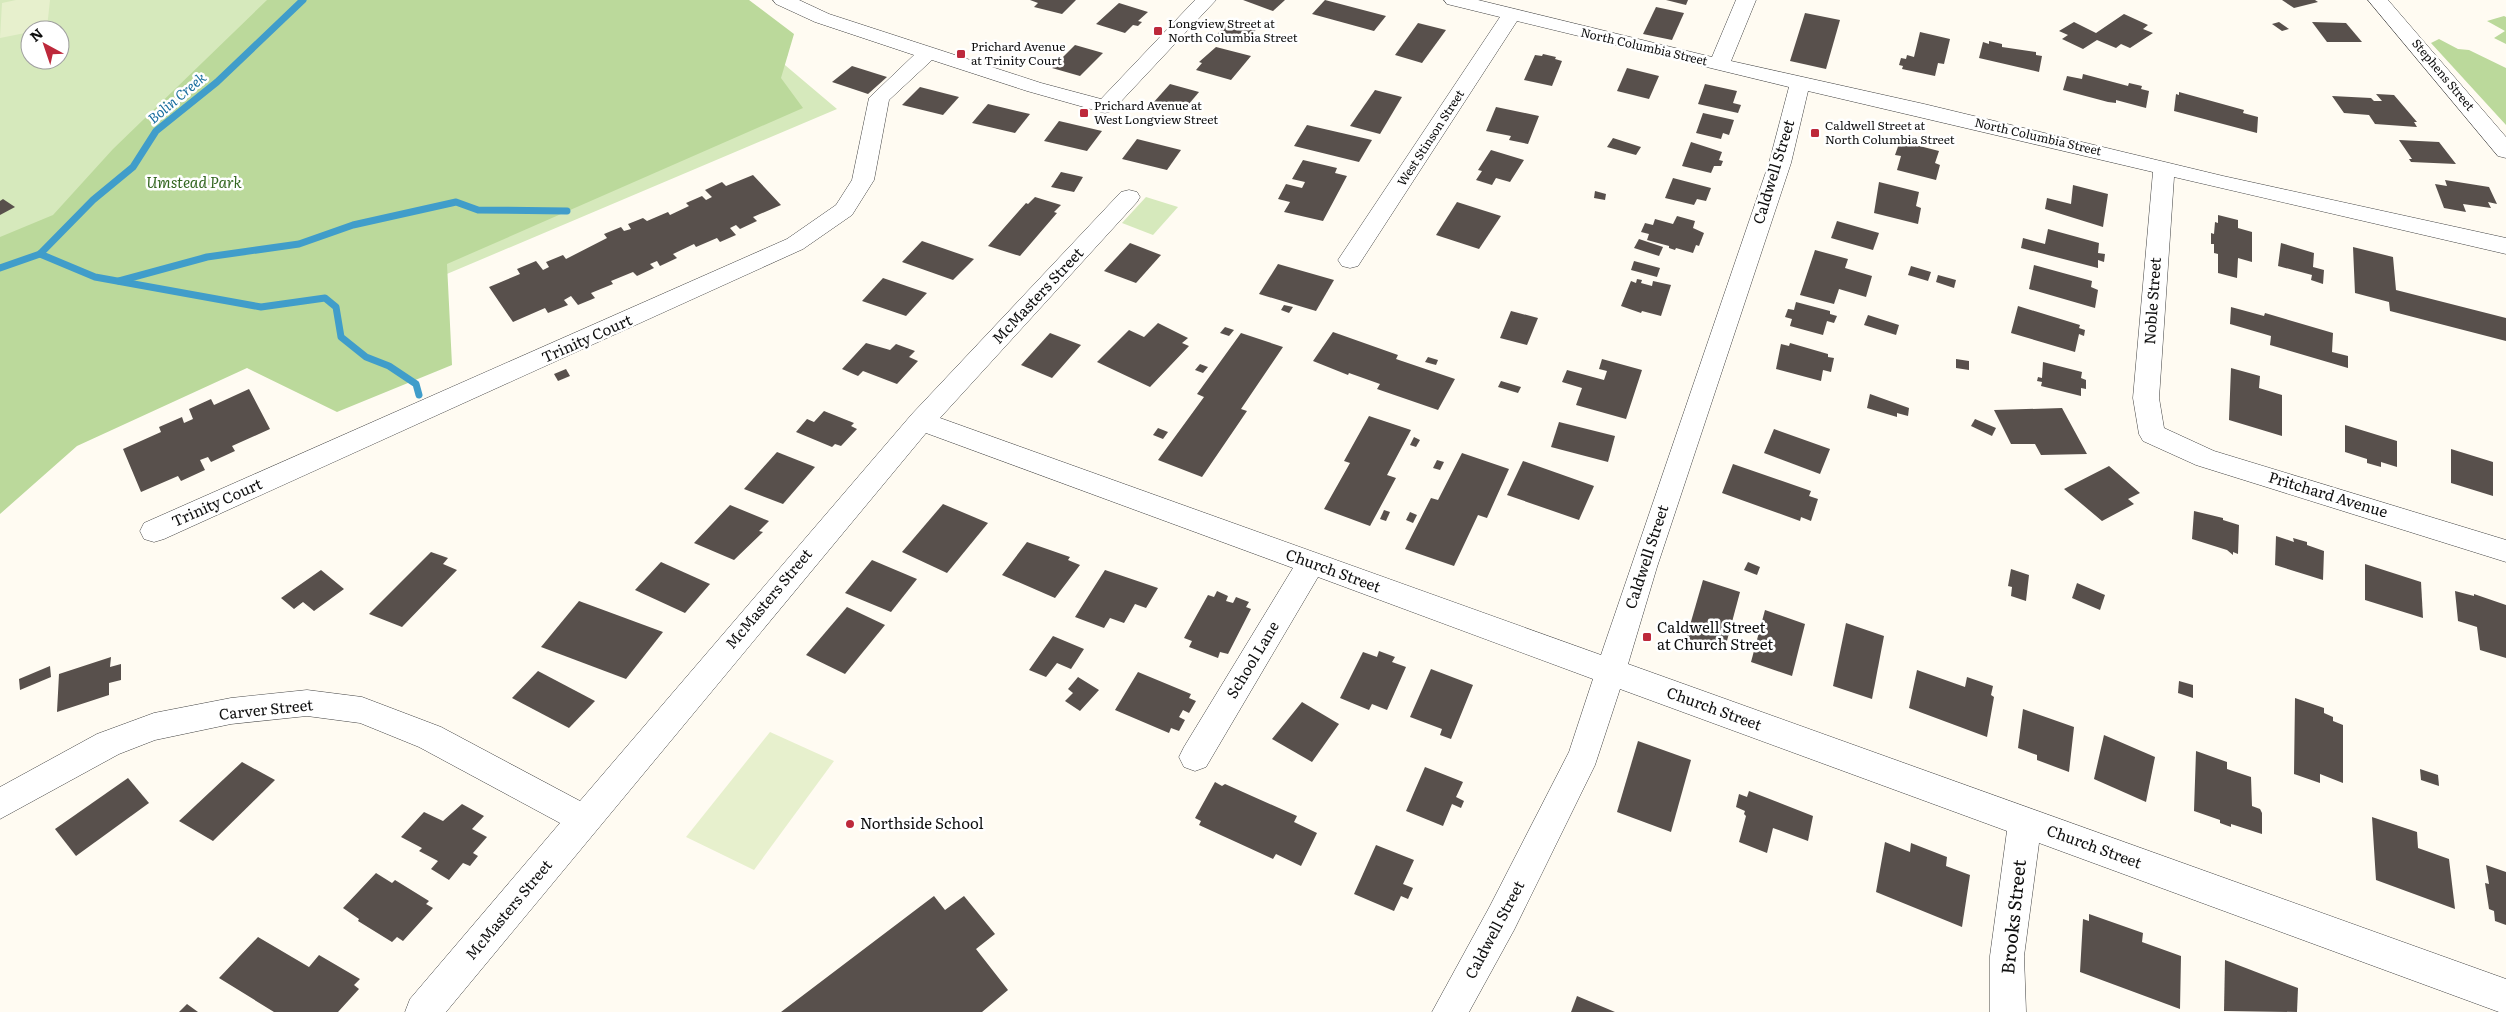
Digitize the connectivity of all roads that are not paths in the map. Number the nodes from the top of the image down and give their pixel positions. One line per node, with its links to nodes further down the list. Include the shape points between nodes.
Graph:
1 (783, 0): 7 (street, via 822,18)
2 (1206, 0): 7 (street, via 1105,107)
3 (1746, 0): 8 (street)
4 (2378, 0): 10 (street, Stephens Street)
5 (1464, 1): 6 (street, North Columbia Street)
6 (1511, 16): 8 (street, North Columbia Street); 14 (street, West Stinson Street)
7 (928, 53): 17 (street, Trinity Court, via 879,98 863,180 844,210 795,244)
8 (1719, 65): 9 (street, North Columbia Street)
9 (1800, 83): 11 (street, North Columbia Street); 20 (street, Caldwell Street, via 1780,163)
10 (2506, 151)
11 (2164, 168): 13 (street, North Columbia Street); 16 (street, Noble Street, via 2146,398)
12 (1129, 197): 15 (street, McMasters Street)
13 (2506, 246)
14 (1350, 260)
15 (921, 422): 19 (street, Church Street); 23 (street, McMasters Street)
16 (2152, 434): 18 (street, Pritchard Avenue, via 2205,458)
17 (154, 531)
18 (2506, 550)
19 (1310, 562): 20 (street, Church Street); 21 (street, School Lane, via 1303,579)
20 (1610, 672): 24 (street, Church Street); 27 (street, Caldwell Street, via 1584,755 1502,918)
21 (1195, 757)
22 (0, 804): 23 (street, Carver Street, via 108,744 154,727 231,711 307,702 362,710 430,737)
23 (585, 820): 26 (street, McMasters Street)
24 (2025, 822): 25 (street, Church Street); 28 (street, Brooks Street, via 2007,956)
25 (2506, 997)
26 (423, 1012)
27 (1450, 1012)
28 (2008, 1012)

